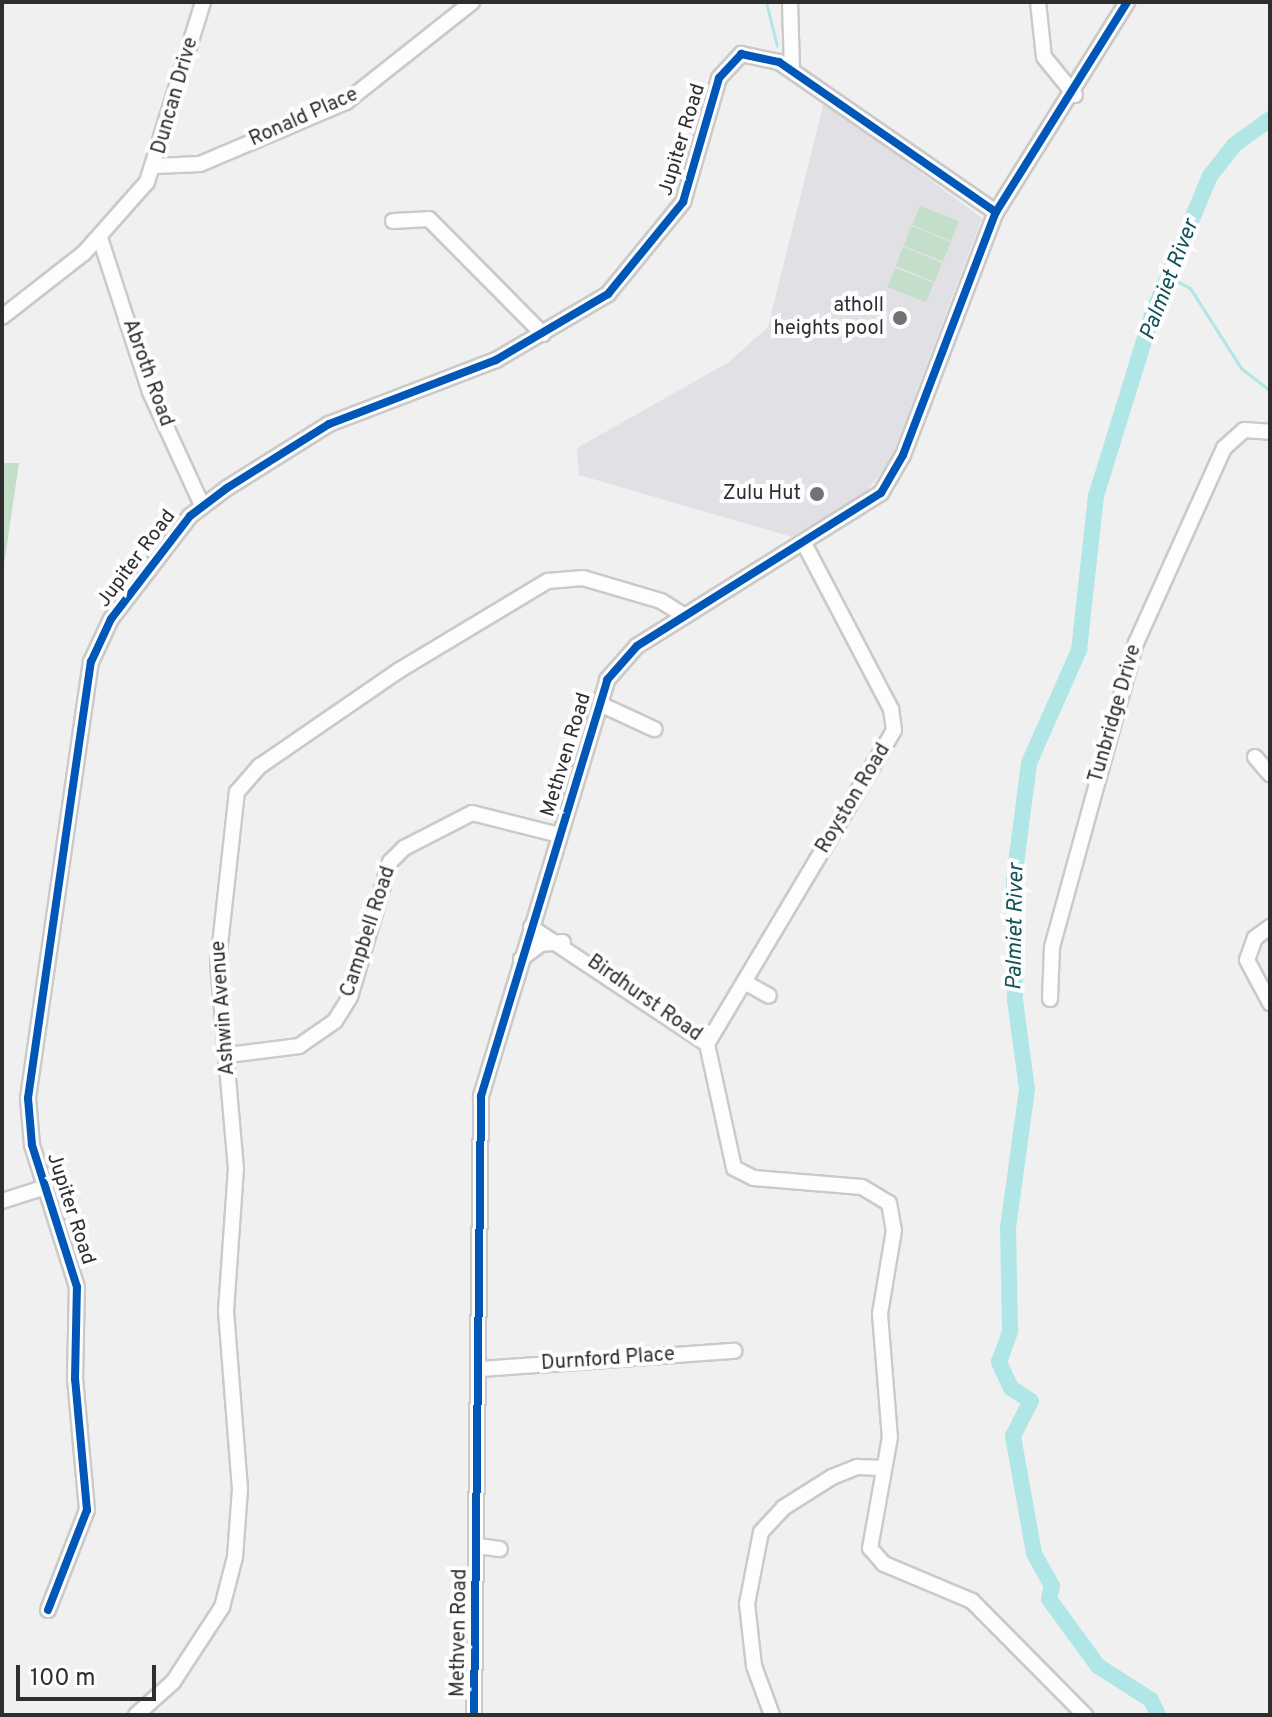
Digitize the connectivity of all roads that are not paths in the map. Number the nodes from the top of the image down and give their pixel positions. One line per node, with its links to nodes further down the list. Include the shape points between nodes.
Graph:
1 (203, 2): 8 (street, Duncan Drive)
2 (472, 2): 8 (street, Ronald Place, via 346,102 200,164)
3 (790, 2): 6 (street)
4 (1038, 2): 7 (street, via 1044,57)
5 (1127, 2): 7 (street, Methven Road)
6 (792, 70): 9 (street, Jupiter Road); 13 (street, Jupiter Road, via 761,54 729,62 678,209 608,294)
7 (1075, 95): 9 (street, Methven Road)
8 (156, 166): 11 (street, Duncan Drive)
9 (996, 212): 16 (street, Methven Road, via 897,470 862,510)
10 (393, 221): 13 (street, via 429,219)
11 (100, 238): 12 (street, Duncan Drive); 15 (street, Abroth Road, via 150,392)
12 (2, 317)
13 (543, 334): 15 (street, Jupiter Road, via 474,370 329,424)
14 (1270, 432): 29 (street, Tunbridge Drive, via 1244,430 1224,448 1136,643 1056,932)
15 (202, 505): 33 (street, Jupiter Road, via 111,619 91,662 28,1098 32,1145)
16 (805, 545): 17 (street, Methven Road); 27 (street, Royston Road, via 891,709 894,730)
17 (685, 616): 18 (street, Methven Road, via 623,658); 32 (street, Ashwin Avenue, via 661,601 583,578 548,581 398,671 244,779 234,803 218,942)
18 (600, 704): 19 (street); 22 (street, Methven Road)
19 (654, 729)
20 (1255, 757): 21 (street)
21 (1270, 774)
22 (559, 835): 23 (street, Methven Road); 32 (street, Campbell Road, via 472,813 404,848 390,862 350,997 335,1021 299,1046)
23 (531, 927): 25 (street, Birdhurst Road); 26 (street, Methven Road)
24 (1270, 927): 30 (street, via 1247,960)
25 (563, 942): 26 (street, via 541,944); 31 (street, Birdhurst Road)
26 (521, 959): 36 (street, Methven Road, via 481,1096)
27 (746, 983): 28 (street); 31 (street, Royston Road)
28 (769, 996)
29 (1050, 999)
30 (1270, 1003)
31 (707, 1044): 37 (street, Birdhurst Road, via 734,1168 754,1178 862,1187 889,1203 894,1230 880,1314 890,1437)
32 (228, 1055): 41 (street, Ashwin Avenue, via 236,1169 226,1311 240,1489 235,1557 222,1607 173,1682)
33 (46, 1187): 34 (street); 40 (street, Jupiter Road, via 77,1287 75,1379 87,1510)
34 (2, 1201)
35 (734, 1351): 36 (street, Durnford Place)
36 (481, 1369): 38 (street, Methven Road)
37 (883, 1468): 43 (street, via 857,1467 832,1477 783,1508 761,1532 747,1604 754,1666); 44 (street, Birdhurst Road, via 868,1528 873,1554 972,1601)
38 (478, 1546): 39 (street); 42 (street, Methven Road)
39 (500, 1549)
40 (48, 1610)
41 (136, 1715)
42 (474, 1715)
43 (772, 1715)
44 (1085, 1715)

